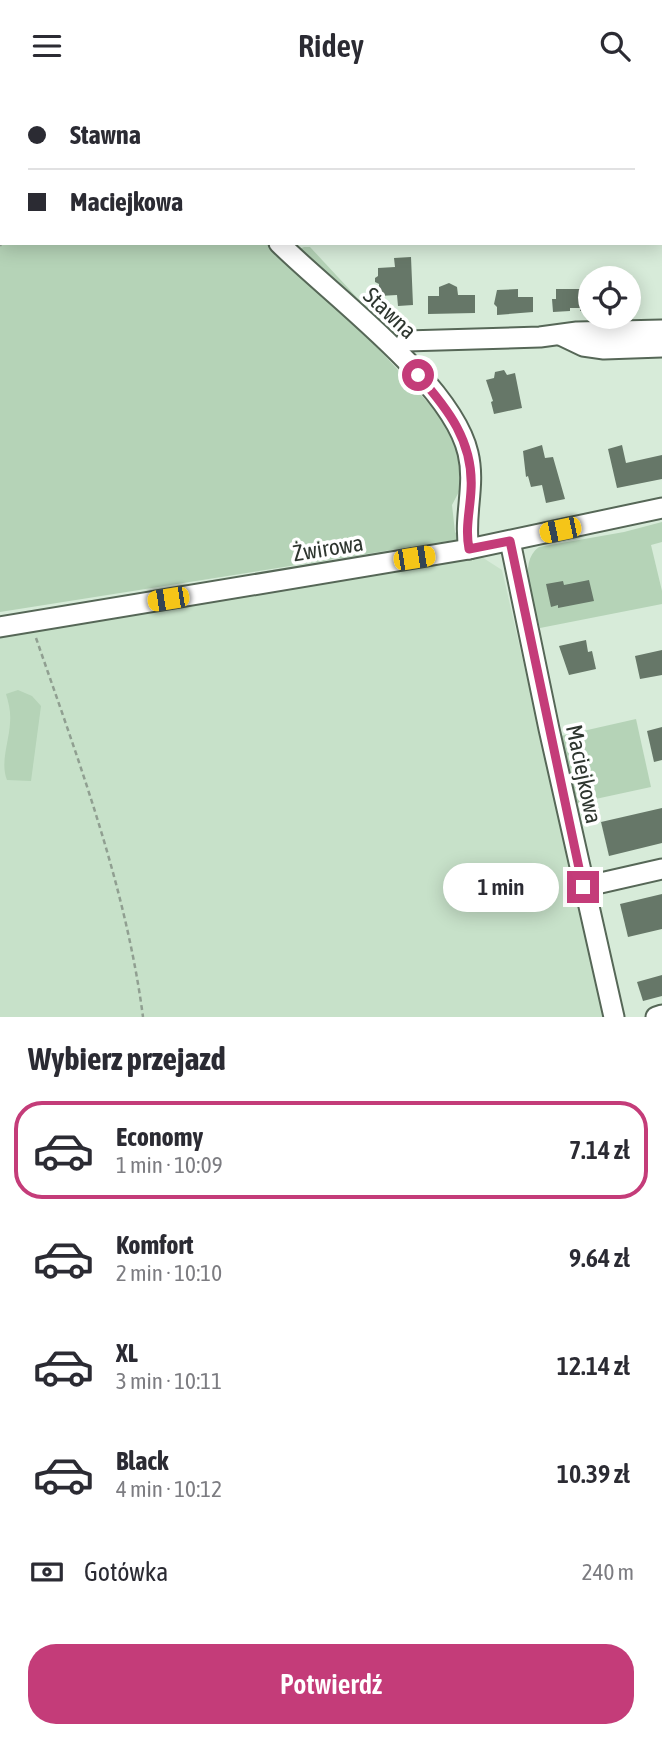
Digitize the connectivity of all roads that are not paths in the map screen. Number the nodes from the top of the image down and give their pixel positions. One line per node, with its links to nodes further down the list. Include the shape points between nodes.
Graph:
1 (281, 245): 8 (street, Stawna, via 395,350 457,425 471,468 466,526)
2 (662, 330): 3 (street)
3 (559, 335): 4 (street); 5 (street, via 604,349)
4 (406, 341)
5 (662, 347)
6 (662, 508): 7 (street, Żwirowa)
7 (510, 541): 8 (street, Żwirowa); 11 (street, Maciejkowa)
8 (469, 549): 9 (street, Żwirowa)
9 (0, 627)
10 (662, 869): 11 (street)
11 (591, 885): 13 (street, Maciejkowa)
12 (662, 1015): 14 (street)
13 (614, 1017)
14 (656, 1017)

